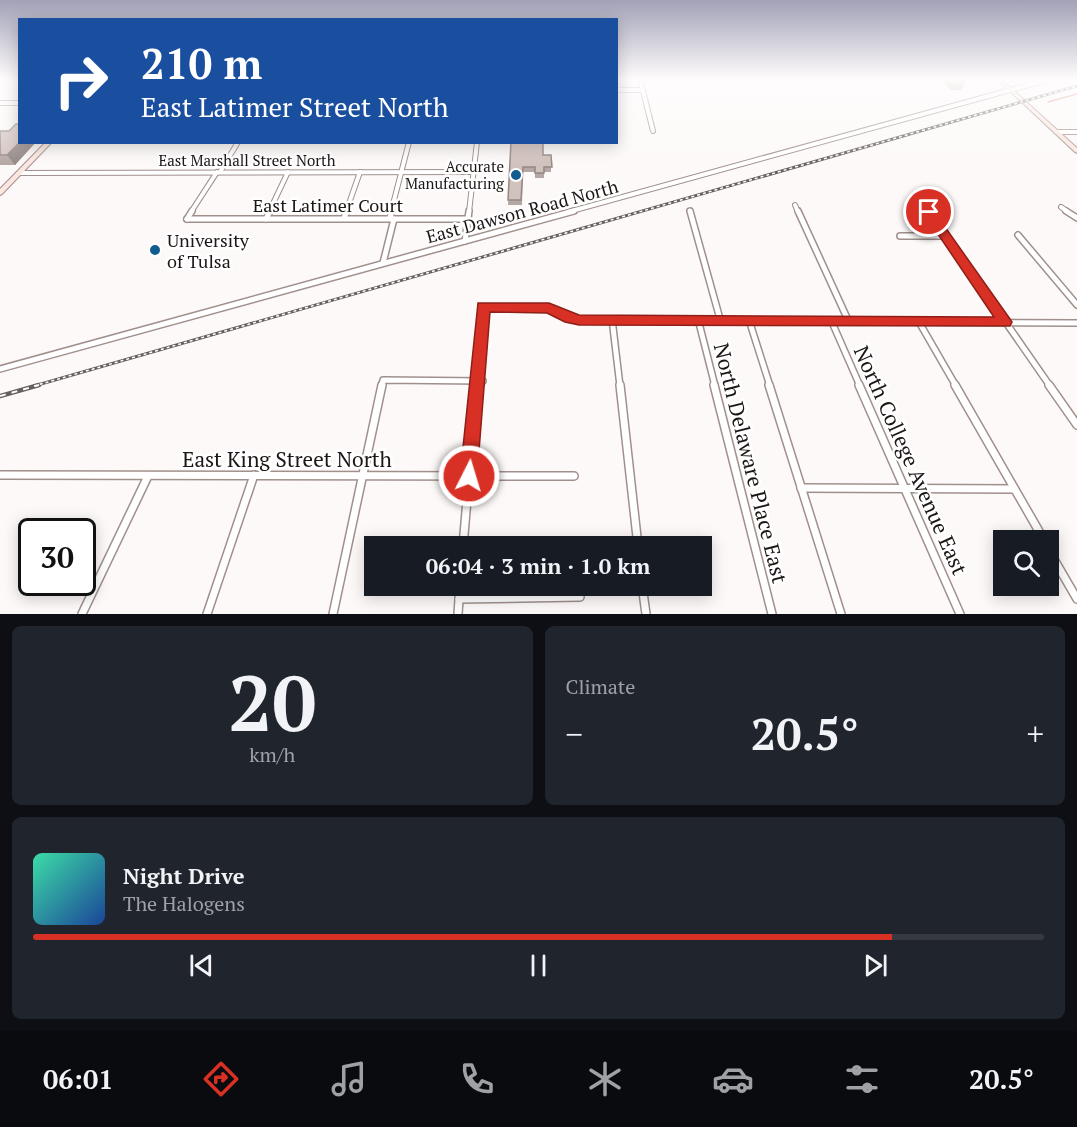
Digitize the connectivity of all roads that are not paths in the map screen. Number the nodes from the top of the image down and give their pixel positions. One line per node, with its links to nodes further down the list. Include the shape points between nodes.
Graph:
1 (647, 108): 4 (street)
2 (945, 108): 32 (street, East Dawson Road North)
3 (1033, 108): 5 (main road)
4 (653, 131)
5 (1060, 132): 6 (street); 11 (main road); 12 (main road)
6 (1077, 132)
7 (48, 144): 18 (main road)
8 (237, 144): 13 (street)
9 (408, 144): 16 (street)
10 (477, 144): 17 (street)
11 (1077, 145)
12 (1077, 151)
13 (219, 172): 14 (street, East Marshall Street North); 18 (street, East Marshall Street North); 26 (street, East Latimer Court, via 187,219)
14 (288, 172): 15 (street, East Marshall Street North); 26 (street)
15 (360, 172): 16 (street, East Marshall Street North); 24 (street)
16 (401, 172): 17 (street, East Marshall Street North); 27 (street)
17 (473, 172): 28 (street)
18 (20, 173): 19 (main road)
19 (0, 193)
20 (795, 205): 40 (street)
21 (1061, 207): 25 (street)
22 (690, 211): 37 (street, North Delaware Place East)
23 (929, 212): 31 (street)
24 (344, 218): 26 (street, East Latimer Court); 27 (street, East Latimer Court)
25 (1077, 218)
26 (266, 219)
27 (392, 219): 28 (street, East Latimer Court); 33 (street)
28 (468, 219): 32 (street)
29 (1018, 235): 34 (street)
30 (900, 236): 31 (street)
31 (945, 236): 42 (street)
32 (465, 241): 33 (street, East Dawson Road North)
33 (383, 263): 44 (street, East Dawson Road North)
34 (1077, 305)
35 (612, 319): 36 (street); 45 (street, via 570,318 549,308 483,307); 58 (street)
36 (698, 320): 37 (street); 70 (street, North Delaware Place East)
37 (720, 320): 38 (street)
38 (749, 320): 39 (street); 53 (street)
39 (831, 320): 40 (street); 54 (street, North College Avenue East)
40 (848, 320): 41 (street)
41 (919, 321): 42 (street); 55 (street)
42 (1005, 322): 43 (street); 46 (street)
43 (1077, 323)
44 (0, 369)
45 (480, 381): 49 (street, via 382,380); 51 (street)
46 (1077, 425)
47 (0, 475): 50 (street, East King Street North)
48 (254, 475): 49 (street, East King Street North); 50 (street, East King Street North); 66 (street)
49 (363, 475): 51 (street, East King Street North); 67 (street)
50 (148, 476): 65 (street)
51 (469, 476): 52 (street, East King Street North); 57 (street)
52 (574, 476)
53 (801, 488): 54 (street); 71 (street)
54 (905, 489): 55 (street); 72 (street, North College Avenue East)
55 (1014, 489): 56 (street)
56 (1038, 530)
57 (465, 536)
58 (637, 536)
59 (1059, 568): 64 (street)
60 (459, 596): 63 (street)
61 (644, 596): 69 (street)
62 (580, 597): 63 (street)
63 (459, 599): 68 (street)
64 (1077, 599)
65 (82, 614)
66 (207, 614)
67 (333, 614)
68 (458, 614)
69 (646, 614)
70 (772, 614)
71 (841, 614)
72 (960, 614)

